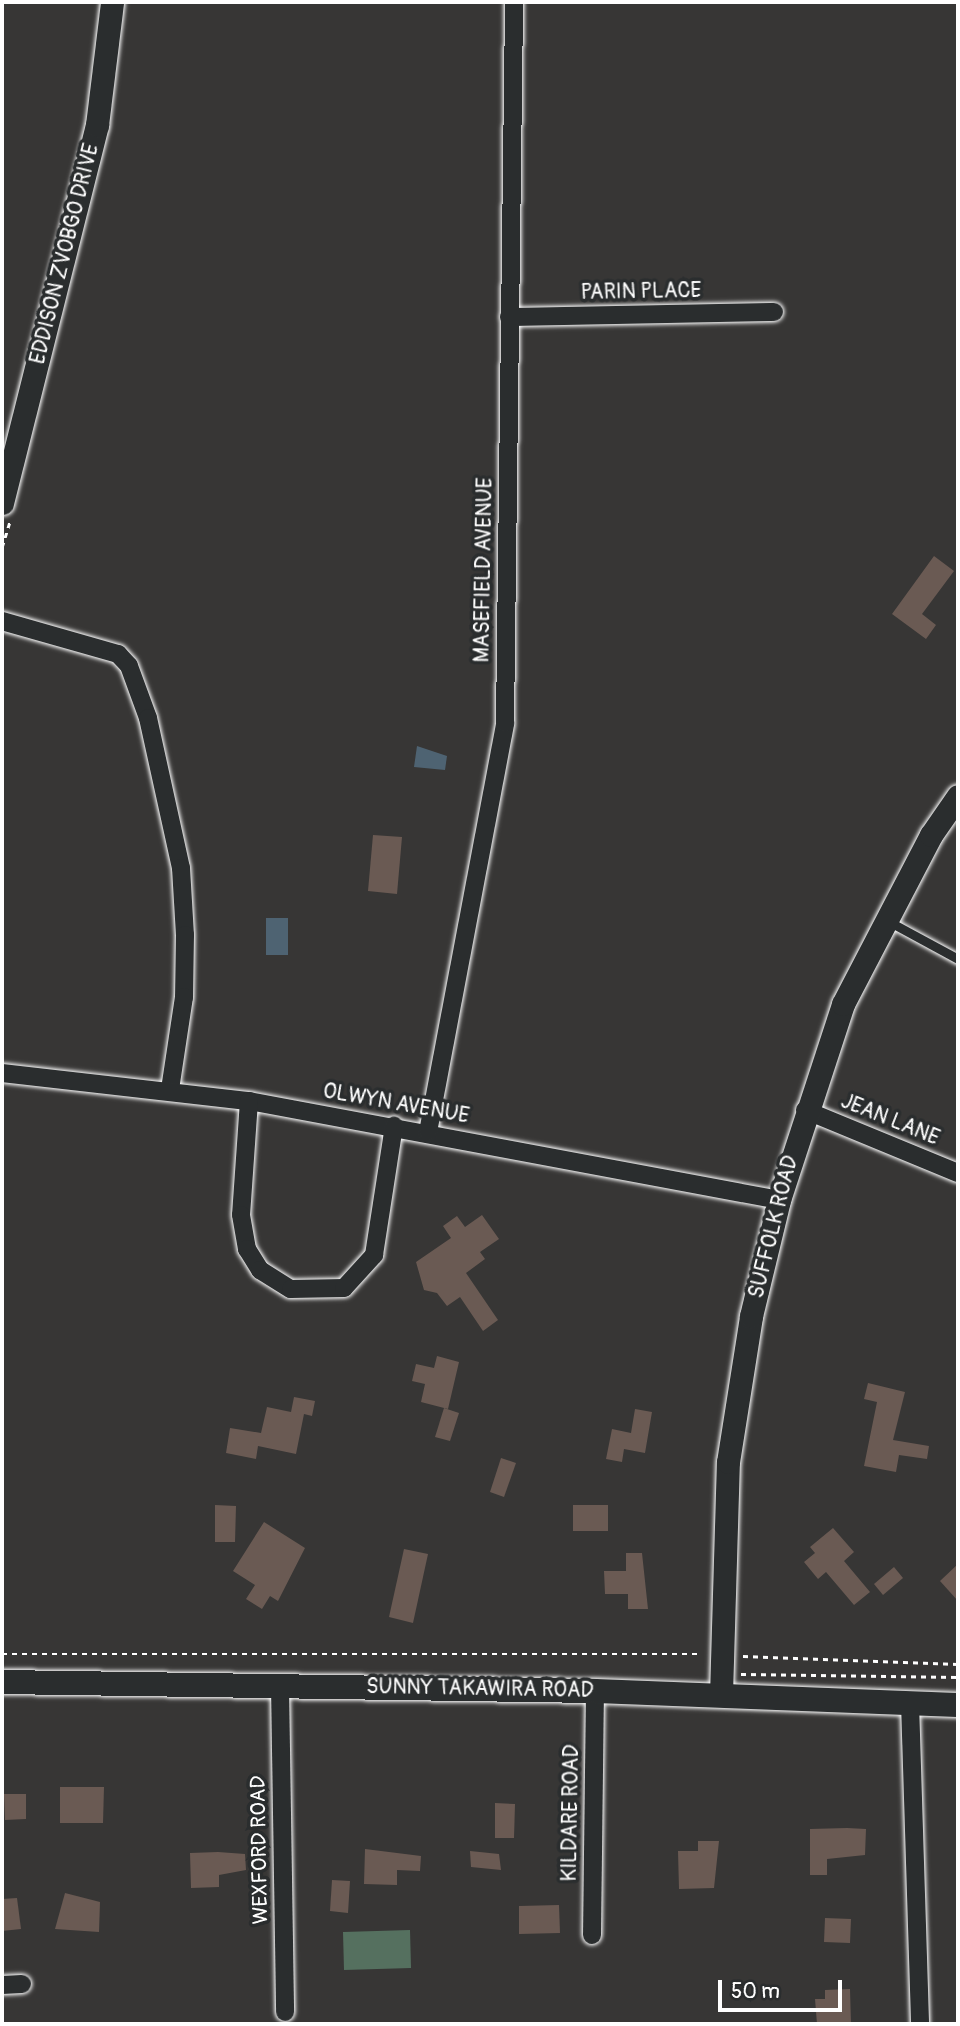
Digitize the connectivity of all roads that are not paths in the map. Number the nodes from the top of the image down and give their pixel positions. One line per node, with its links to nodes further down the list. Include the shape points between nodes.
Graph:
1 (112, 2): 5 (street, EDDISON ZVOBGO DRIVE, via 97,125)
2 (514, 2): 4 (street, MASEFIELD AVENUE)
3 (774, 312): 4 (street, PARIN PLACE)
4 (509, 317): 15 (street, MASEFIELD AVENUE, via 505,723)
5 (2, 503)
6 (2, 621): 11 (street, via 118,654 129,666 148,718 181,868 185,935 184,997)
7 (958, 796): 8 (street, SUFFOLK ROAD)
8 (887, 920): 9 (lane); 13 (street, SUFFOLK ROAD, via 843,1004)
9 (958, 959)
10 (2, 1073): 11 (street, OLWYN AVENUE)
11 (170, 1090): 12 (street, OLWYN AVENUE)
12 (249, 1101): 14 (street, OLWYN AVENUE); 14 (street, via 241,1215 247,1249 260,1270 291,1289 344,1288 374,1255)
13 (805, 1110): 16 (street, JEAN LANE); 17 (street, SUFFOLK ROAD)
14 (394, 1126): 15 (street, OLWYN AVENUE)
15 (428, 1132): 17 (street, OLWYN AVENUE)
16 (958, 1173)
17 (779, 1200): 21 (street, SUFFOLK ROAD, via 733,1428)
18 (2, 1682): 19 (main road, SUNNY TAKAWIRA ROAD)
19 (280, 1686): 20 (main road, SUNNY TAKAWIRA ROAD); 27 (street, WEXFORD ROAD)
20 (595, 1691): 21 (main road, SUNNY TAKAWIRA ROAD); 24 (street, KILDARE ROAD)
21 (722, 1695): 22 (main road, SUNNY TAKAWIRA ROAD)
22 (910, 1703): 23 (main road, SUNNY TAKAWIRA ROAD); 28 (street)
23 (958, 1705)
24 (592, 1935)
25 (2, 1984): 26 (street)
26 (22, 1984)
27 (285, 2012)
28 (920, 2024)

